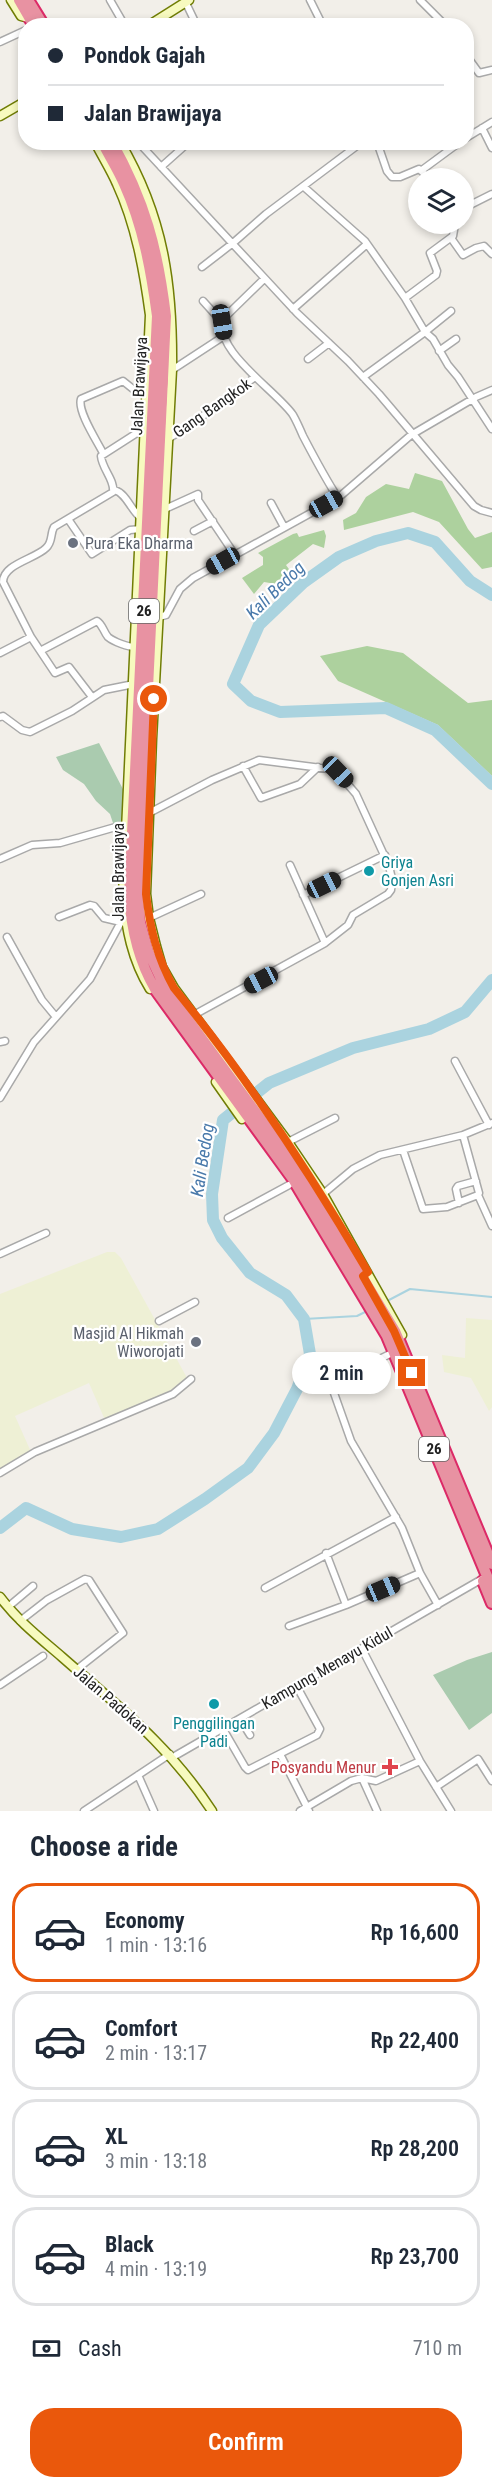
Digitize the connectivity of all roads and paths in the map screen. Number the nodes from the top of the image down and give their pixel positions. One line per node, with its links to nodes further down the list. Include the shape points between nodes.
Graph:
1 (11, 0): 6 (street, via 21,16)
2 (110, 0): 7 (street)
3 (310, 0): 10 (street)
4 (420, 0): 11 (street)
5 (186, 1): 8 (street); 9 (street)
6 (27, 9)
7 (120, 18)
8 (160, 18)
9 (193, 18)
10 (319, 18)
11 (439, 18)
12 (18, 34): 13 (street)
13 (0, 42)
14 (474, 66): 15 (street, via 479,73)
15 (492, 70)
16 (18, 106): 17 (street)
17 (0, 116)
18 (492, 122): 19 (street)
19 (482, 128): 20 (street); 21 (street)
20 (474, 133)
21 (492, 148)
22 (99, 150): 59 (street, via 117,185 143,268 150,315)
23 (106, 150): 103 (highway, Jalan Brawijaya / 26, via 138,221 157,316 129,895 132,926 146,972 169,1008)
24 (116, 150): 100 (highway, Jalan Brawijaya / 26, via 148,219 160,267 166,316 140,913 155,969 165,988)
25 (124, 150): 55 (street, via 154,218 166,264 172,315)
26 (145, 150): 31 (street)
27 (180, 150): 31 (street)
28 (351, 150): 34 (street)
29 (380, 150): 33 (street, via 392,177)
30 (449, 150): 32 (street)
31 (161, 167): 39 (street)
32 (425, 168)
33 (408, 173)
34 (304, 186): 39 (street); 40 (street)
35 (492, 194): 36 (street)
36 (474, 203)
37 (454, 234): 38 (street)
38 (451, 238): 41 (street, via 464,255 484,246); 44 (street, via 430,253 437,271 434,277)
39 (233, 243): 42 (street); 43 (street)
40 (367, 244): 44 (street); 46 (street)
41 (492, 254)
42 (202, 267)
43 (264, 279): 46 (street); 48 (street)
44 (405, 298): 49 (street)
45 (203, 301): 48 (street)
46 (293, 309): 52 (street)
47 (451, 311): 49 (street)
48 (222, 322): 50 (street)
49 (425, 332): 53 (street); 57 (street)
50 (224, 336): 55 (street); 56 (street, via 232,352)
51 (456, 339): 53 (street)
52 (329, 343): 54 (street); 57 (street)
53 (439, 351): 60 (street)
54 (308, 359)
55 (172, 370): 64 (street)
56 (255, 377): 64 (street, Gang Bangkok); 67 (street, via 293,414)
57 (363, 377): 63 (street)
58 (492, 390): 60 (street)
59 (147, 393): 62 (street); 65 (street, via 138,393 123,381 81,399 87,424)
60 (472, 399): 61 (street); 63 (street)
61 (492, 429)
62 (146, 430): 65 (street); 72 (street)
63 (411, 435): 67 (street); 70 (street, via 480,510)
64 (168, 439): 69 (street)
65 (103, 453): 66 (street, via 102,465)
66 (115, 490): 71 (street); 72 (street)
67 (338, 498): 74 (street)
68 (271, 503): 74 (street)
69 (165, 509): 73 (street, via 198,494); 78 (street)
70 (492, 513)
71 (68, 519): 75 (street, via 92,554 130,530); 79 (street, via 52,529 51,542 45,550 8,570 2,578)
72 (141, 519): 75 (street)
73 (213, 521): 76 (street); 77 (street)
74 (284, 527): 77 (street)
75 (141, 529): 80 (street)
76 (194, 531)
77 (235, 555): 78 (street, via 193,578 180,589 166,615)
78 (159, 617): 88 (street)
79 (31, 637): 81 (street); 82 (street)
80 (135, 647): 81 (street, via 109,638 97,621); 83 (street)
81 (42, 650): 84 (street, via 54,672 69,667)
82 (0, 653)
83 (134, 684): 84 (street, via 110,688); 89 (street)
84 (92, 697): 85 (street, via 30,732)
85 (0, 717)
86 (243, 766): 87 (street, via 260,760); 87 (street, via 261,798 300,784); 88 (street)
87 (318, 767): 90 (street, via 338,772 356,794)
88 (149, 813): 96 (street)
89 (126, 827): 91 (street, via 60,843 32,845); 97 (street)
90 (385, 855): 94 (street); 99 (street, via 391,890 353,915 348,925)
91 (0, 859)
92 (290, 865): 94 (street)
93 (201, 894): 96 (street)
94 (303, 895): 99 (street)
95 (59, 917): 97 (street, via 90,905 104,918)
96 (149, 918): 100 (street, via 162,967)
97 (123, 921): 101 (street, via 90,979); 103 (street, via 143,978)
98 (7, 938): 101 (street)
99 (325, 943): 100 (street)
100 (192, 1016): 103 (highway, Jalan Brawijaya / 26)
101 (56, 1017): 104 (street, via 34,1042)
102 (455, 1061): 107 (street)
103 (216, 1064): 105 (highway, Jalan Brawijaya / 26); 105 (street)
104 (0, 1098)
105 (251, 1112): 109 (street); 112 (highway); 119 (highway, Jalan Brawijaya / 26, via 298,1170)
106 (335, 1118): 109 (street)
107 (490, 1124): 108 (street)
108 (463, 1135): 110 (street); 111 (street)
109 (288, 1142): 113 (street)
110 (403, 1150): 113 (street, via 365,1161); 115 (street, via 423,1209)
111 (476, 1181): 114 (street); 115 (street, via 458,1186)
112 (289, 1185): 116 (street); 122 (highway)
113 (323, 1194): 121 (street)
114 (478, 1195): 115 (street); 117 (street)
115 (459, 1203)
116 (228, 1218)
117 (492, 1226)
118 (46, 1233): 120 (street)
119 (333, 1236): 121 (highway, Jalan Brawijaya / 26); 122 (highway, Jalan Brawijaya / 26)
120 (0, 1254)
121 (366, 1274): 129 (street, via 399,1328); 132 (highway, Jalan Brawijaya / 26)
122 (356, 1289): 125 (highway, Jalan Brawijaya / 26)
123 (195, 1302): 124 (street)
124 (159, 1321)
125 (391, 1353): 128 (street, via 339,1379 334,1384 334,1393 351,1441); 131 (highway, Jalan Brawijaya)
126 (191, 1379): 127 (street, via 173,1394 35,1452)
127 (0, 1473)
128 (396, 1517): 130 (street); 133 (street)
129 (492, 1552)
130 (326, 1553): 136 (street); 140 (street)
131 (477, 1557): 134 (highway); 137 (highway)
132 (492, 1564)
133 (420, 1573): 140 (street); 141 (street)
134 (482, 1579): 139 (highway); 141 (street, Kampung Menayu Kidul)
135 (33, 1586): 142 (street)
136 (265, 1588)
137 (492, 1588)
138 (0, 1597): 142 (street, Jalan Padokan)
139 (492, 1603)
140 (346, 1605): 144 (street)
141 (438, 1605): 145 (street, Kampung Menayu Kidul)
142 (8, 1607): 143 (street, Jalan Padokan)
143 (20, 1621): 147 (street, Jalan Padokan); 147 (street, via 60,1593 89,1580 123,1633)
144 (289, 1626)
145 (362, 1649): 149 (street, Kampung Menayu Kidul); 155 (street)
146 (43, 1656): 148 (street)
147 (76, 1670): 154 (street, Jalan Padokan, via 149,1732)
148 (0, 1685)
149 (296, 1685): 150 (street, Kampung Menayu Kidul); 153 (street, via 320,1729)
150 (240, 1719): 151 (street, Kampung Menayu Kidul); 152 (street)
151 (223, 1729): 153 (street, via 246,1769); 154 (street, Kampung Menayu Kidul)
152 (250, 1735)
153 (280, 1754): 160 (street)
154 (171, 1756): 156 (street, Kampung Menayu Kidul); 163 (street, Jalan Padokan)
155 (420, 1761): 157 (street, via 376,1781); 159 (street)
156 (138, 1775): 161 (street, Kampung Menayu Kidul); 162 (street)
157 (362, 1778): 160 (street); 165 (street)
158 (492, 1780): 159 (street, via 478,1759)
159 (436, 1787): 166 (street)
160 (308, 1809): 164 (street)
161 (87, 1810)
162 (154, 1811)
163 (212, 1811)
164 (300, 1811)
165 (377, 1811)
166 (451, 1811)

